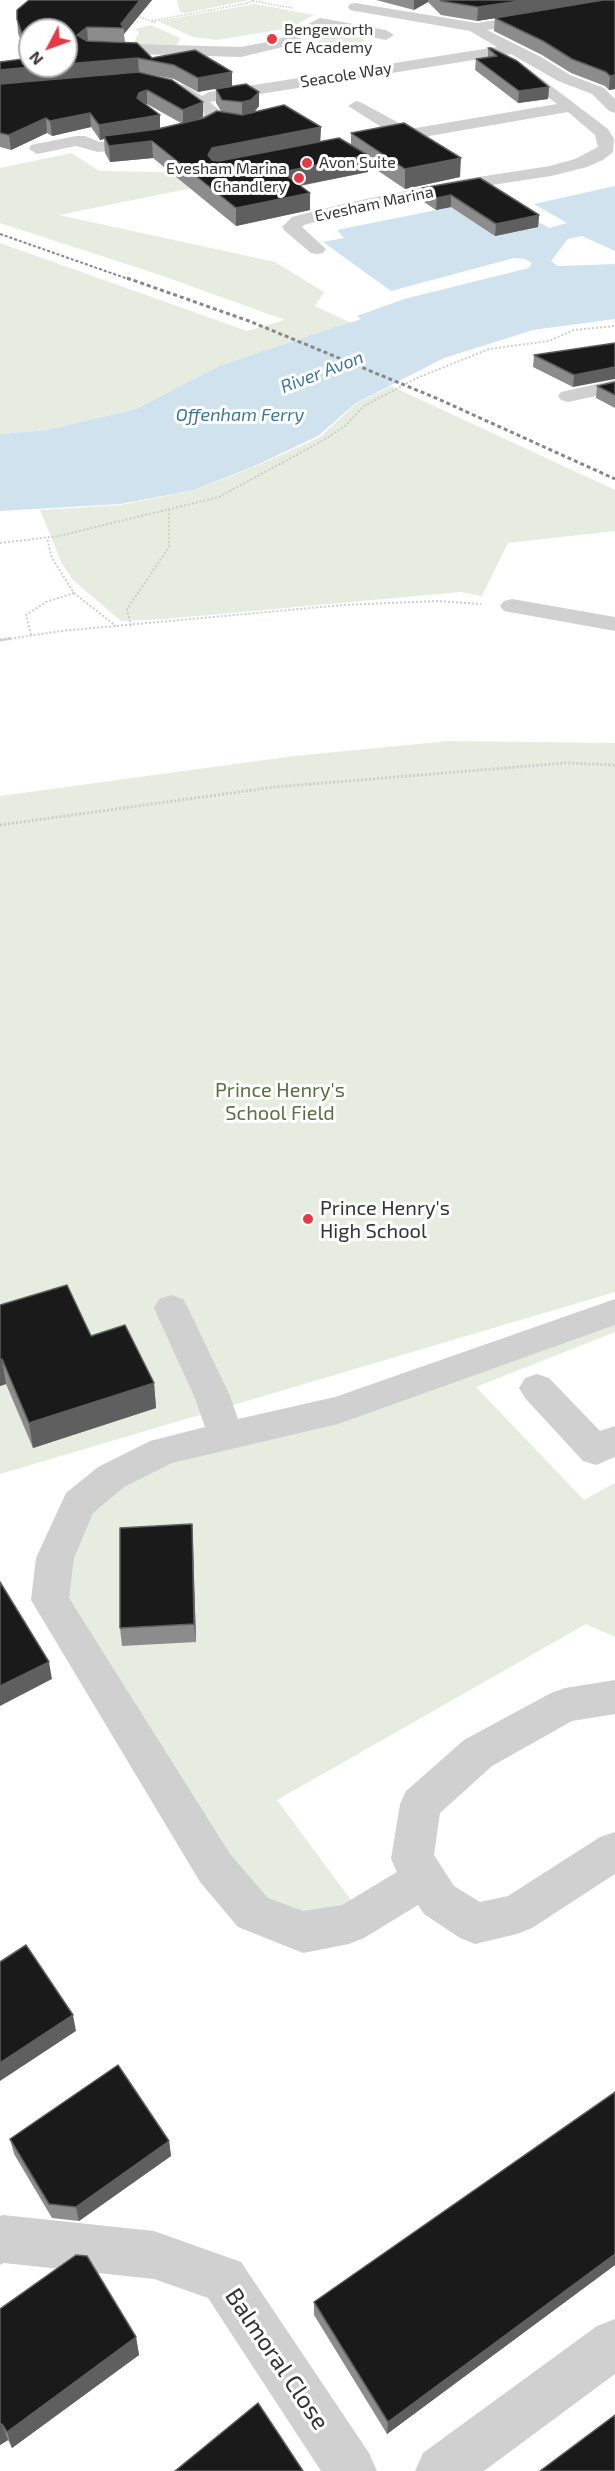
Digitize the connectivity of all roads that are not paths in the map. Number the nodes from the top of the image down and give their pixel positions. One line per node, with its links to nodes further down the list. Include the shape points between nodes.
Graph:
1 (374, 0): 2 (street)
2 (348, 5): 4 (street); 5 (street)
3 (615, 5): 6 (street)
4 (422, 19): 6 (street); 8 (street, via 407,31)
5 (321, 22): 8 (street); 10 (street, via 282,43 241,52)
6 (477, 28): 12 (street, via 481,34)
7 (130, 33): 10 (street)
8 (386, 34): 11 (street, via 378,44)
9 (88, 48): 10 (street)
10 (123, 49)
11 (395, 49)
12 (512, 49): 13 (street); 18 (street, via 564,78 598,91)
13 (495, 53): 15 (street, Seacole Way); 17 (street, Evesham Marina, via 522,68)
14 (147, 80): 15 (street, via 168,84)
15 (197, 99): 19 (street, via 210,109)
16 (356, 106): 21 (street)
17 (570, 106): 21 (street); 24 (street, Evesham Marina, via 602,132 607,148 581,163)
18 (615, 108)
19 (214, 120): 20 (street); 22 (street, via 198,129 180,133 161,130 98,147 85,141 59,145)
20 (233, 122)
21 (406, 135): 23 (street)
22 (41, 142)
23 (360, 144)
24 (551, 171): 25 (street); 26 (street, Evesham Marina, via 347,208 298,221 291,227)
25 (520, 192)
26 (317, 249)
27 (615, 386): 28 (street)
28 (568, 396)
29 (512, 606): 30 (street)
30 (615, 624)
31 (171, 1308): 34 (street)
32 (615, 1312): 34 (street, via 338,1410)
33 (537, 1388): 35 (street, via 596,1451)
34 (226, 1436): 38 (street, via 163,1451 111,1477 79,1504 55,1558 50,1600 215,1868 253,1913 303,1932 349,1924)
35 (615, 1440)
36 (615, 1697): 38 (street, via 565,1705 478,1753 421,1804 412,1859)
37 (615, 1851): 38 (street, via 517,1914 475,1924 439,1900)
38 (425, 1878)
39 (1, 2238): 41 (street, Balmoral Close, via 154,2255 224,2279)
40 (615, 2344): 42 (street)
41 (351, 2471)
42 (441, 2471)

